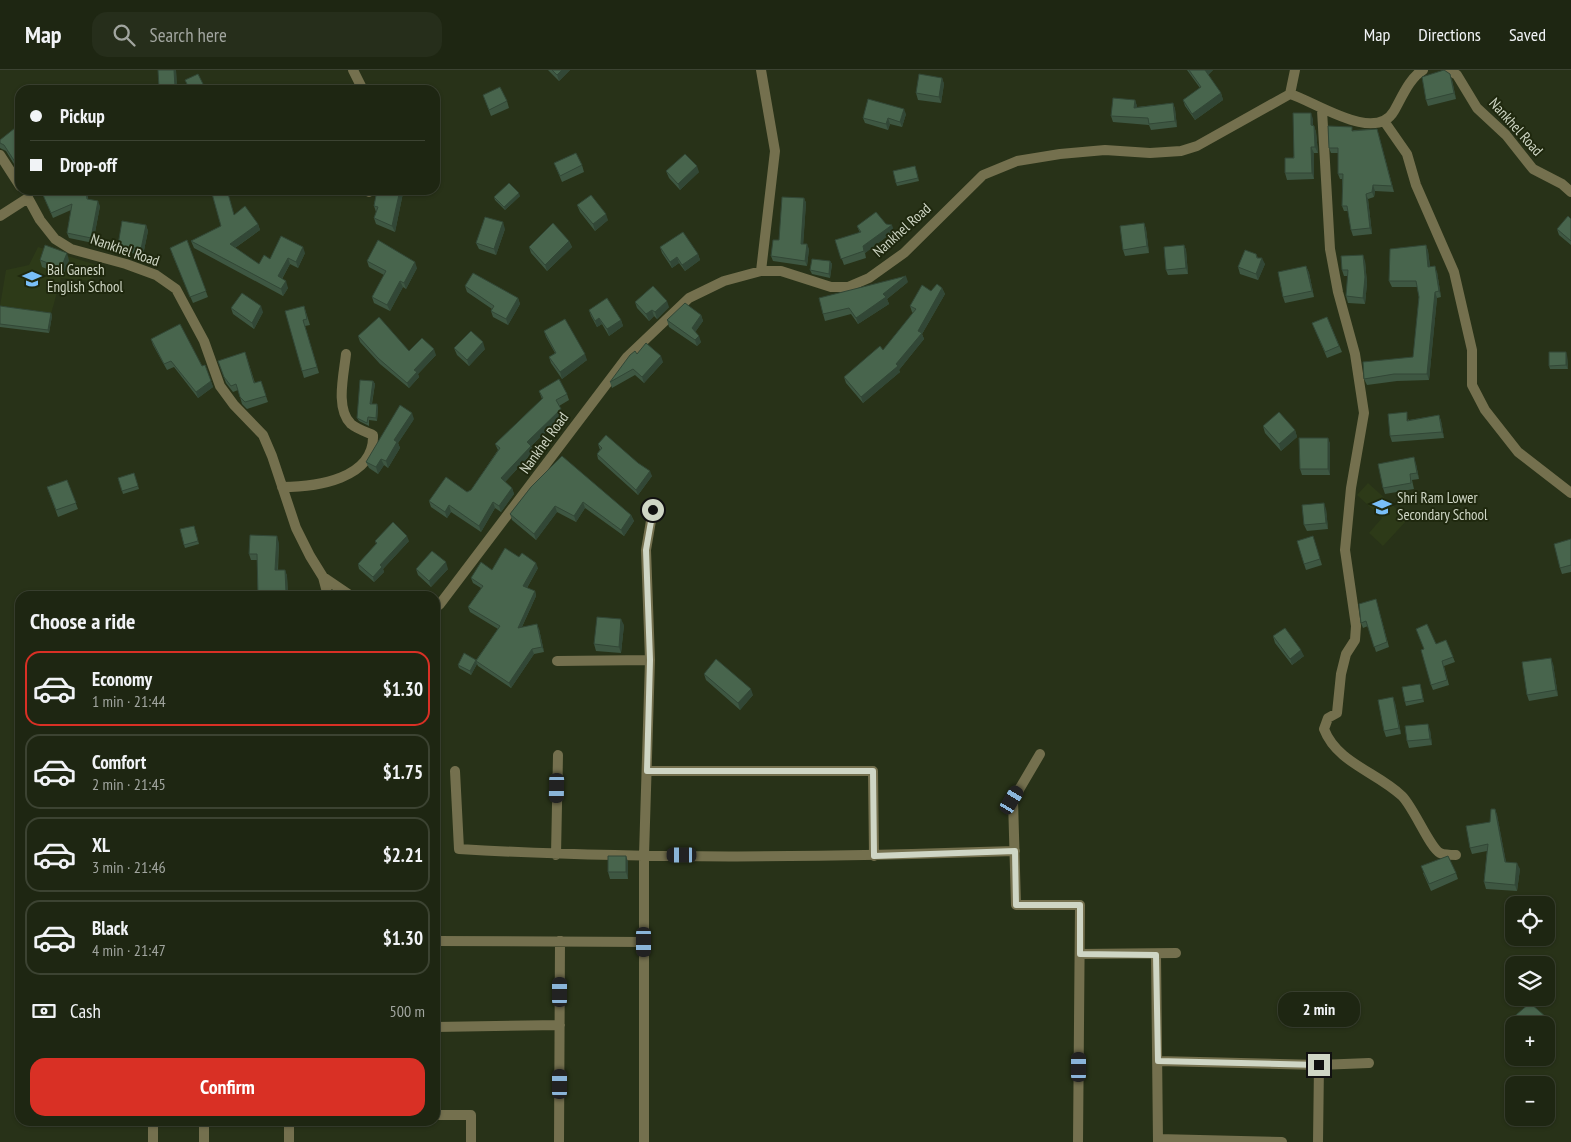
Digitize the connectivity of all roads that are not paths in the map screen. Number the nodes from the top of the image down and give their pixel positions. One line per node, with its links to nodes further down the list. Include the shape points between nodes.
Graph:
1 (352, 70): 6 (street)
2 (761, 70): 16 (street, via 775,151)
3 (1295, 70): 7 (street)
4 (1423, 70): 9 (street)
5 (1450, 70): 12 (street, Nankhel Road, via 1457,75 1477,108 1506,135 1533,169)
6 (360, 85)
7 (1290, 94): 8 (street, via 1302,97); 16 (street, Nankhel Road, via 1197,146 1181,151 1105,150 1060,154 1017,161 983,175 904,253 869,278 848,287 831,287 781,271)
8 (1322, 110): 9 (street, via 1370,124); 34 (street, via 1330,249 1355,354 1364,413 1351,488 1345,550 1353,599 1355,640 1346,654 1337,712 1325,723 1324,729 1327,738 1342,754 1402,796 1441,854)
9 (1384, 121): 19 (street, via 1407,154 1416,185 1454,272 1472,350 1472,385 1485,410 1518,452)
10 (0, 155): 11 (street)
11 (15, 178)
12 (1571, 192)
13 (25, 195): 15 (street, Nankhel Road)
14 (27, 195): 18 (street, Nankhel Road, via 55,239 71,249 156,275 176,289 204,341 220,386 263,435)
15 (0, 216)
16 (761, 271): 24 (street, Nankhel Road, via 724,281 689,298 628,357)
17 (346, 354): 18 (street, via 342,394 344,414 352,425 373,435 373,446 362,466 340,478 300,487)
18 (282, 487): 21 (street, Nankhel Road, via 296,528)
19 (1571, 493)
20 (653, 510): 25 (street, via 646,550)
21 (323, 577): 22 (street); 23 (street, Nankhel Road)
22 (327, 591)
23 (344, 591)
24 (440, 604)
25 (650, 660): 26 (street); 30 (street)
26 (557, 661)
27 (1040, 754): 31 (street, via 1012,800)
28 (558, 755): 32 (street)
29 (455, 771): 32 (street, via 459,849)
30 (647, 771): 33 (street); 35 (street, via 873,771)
31 (1015, 851): 35 (street); 40 (street, via 1016,905 1080,905)
32 (556, 855): 33 (street)
33 (644, 855): 35 (street); 38 (street)
34 (1456, 855)
35 (874, 856)
36 (560, 941): 37 (street); 38 (street); 42 (street)
37 (440, 942)
38 (644, 942): 57 (street)
39 (1176, 953): 41 (street)
40 (1080, 954): 41 (street); 58 (street)
41 (1156, 955): 44 (street)
42 (560, 1025): 43 (street); 56 (street)
43 (440, 1027)
44 (1158, 1061): 46 (street); 51 (street)
45 (1369, 1064): 46 (street)
46 (1319, 1065): 60 (street)
47 (440, 1116): 55 (street, via 471,1115)
48 (153, 1126): 52 (street)
49 (204, 1126): 53 (street)
50 (288, 1126): 54 (street)
51 (1158, 1141): 59 (street)
52 (153, 1142)
53 (204, 1142)
54 (289, 1142)
55 (471, 1142)
56 (559, 1142)
57 (644, 1142)
58 (1078, 1142)
59 (1282, 1142)
60 (1318, 1142)

